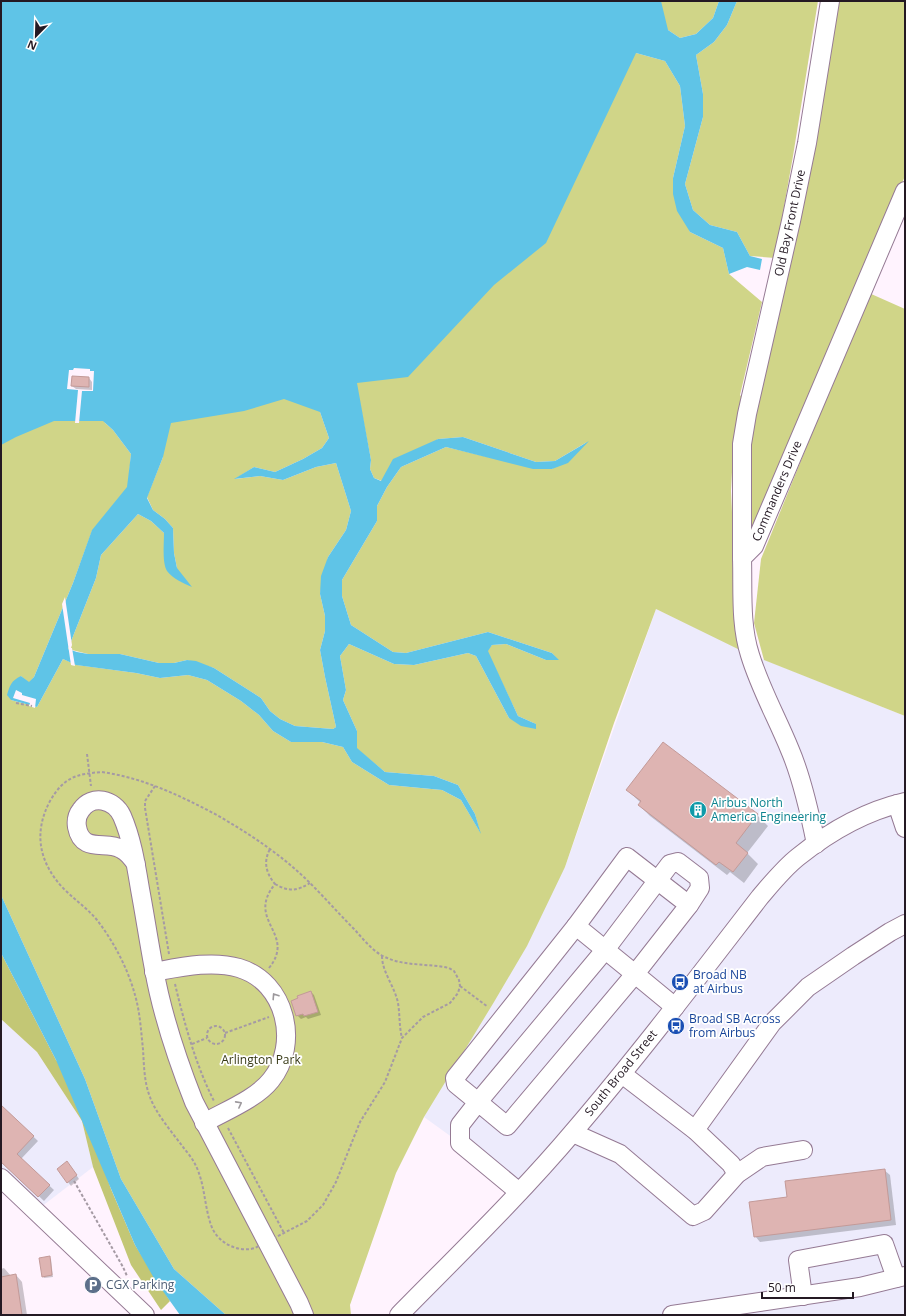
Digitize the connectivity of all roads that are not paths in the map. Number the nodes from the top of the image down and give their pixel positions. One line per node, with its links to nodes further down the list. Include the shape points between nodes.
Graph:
1 (830, 1): 3 (street, Old Bay Front Drive, via 807,143 742,444)
2 (905, 191): 3 (street, Commanders Drive, via 754,546)
3 (742, 558): 6 (street, via 743,624 750,654 791,751 810,813)
4 (901, 803): 5 (street); 6 (street, South Broad Street, via 839,828)
5 (905, 828)
6 (816, 844): 15 (street, South Broad Street, via 778,875)
7 (136, 864): 7 (street, via 126,826 115,806 108,801 98,800 85,805 76,823 80,836 95,846 121,848); 13 (street)
8 (658, 881): 9 (street); 9 (street, via 670,864 678,862 699,878 700,888); 11 (street, via 627,857); 12 (street)
9 (689, 905): 14 (street)
10 (905, 924): 19 (street, via 808,987 772,1023)
11 (576, 926): 12 (street); 17 (street, via 455,1078 456,1084)
12 (605, 950): 14 (street); 17 (street)
13 (163, 970): 18 (street, via 162,1008 184,1077); 18 (street, one-way to 13, via 260,1091 278,1070 286,1046 282,1009 267,985 240,968 210,965)
14 (635, 974): 15 (street); 17 (street, via 507,1126)
15 (675, 1007): 16 (street, South Broad Street)
16 (622, 1074): 19 (street); 20 (street, South Broad Street)
17 (478, 1102): 24 (street, via 460,1125 460,1143)
18 (204, 1122): 28 (street)
19 (695, 1130): 22 (street, via 731,1164)
20 (573, 1133): 22 (street, via 620,1154 694,1216 704,1211); 24 (street, South Broad Street)
21 (803, 1150): 22 (street, via 762,1156)
22 (737, 1174)
23 (1, 1178): 29 (street)
24 (519, 1192): 26 (street, South Broad Street)
25 (900, 1277): 27 (street, via 860,1288); 27 (street, via 884,1244 798,1260)
26 (422, 1291): 30 (street, South Broad Street); 31 (street)
27 (803, 1296): 32 (street)
28 (304, 1311)
29 (145, 1315)
30 (399, 1315)
31 (413, 1315)
32 (672, 1315)

